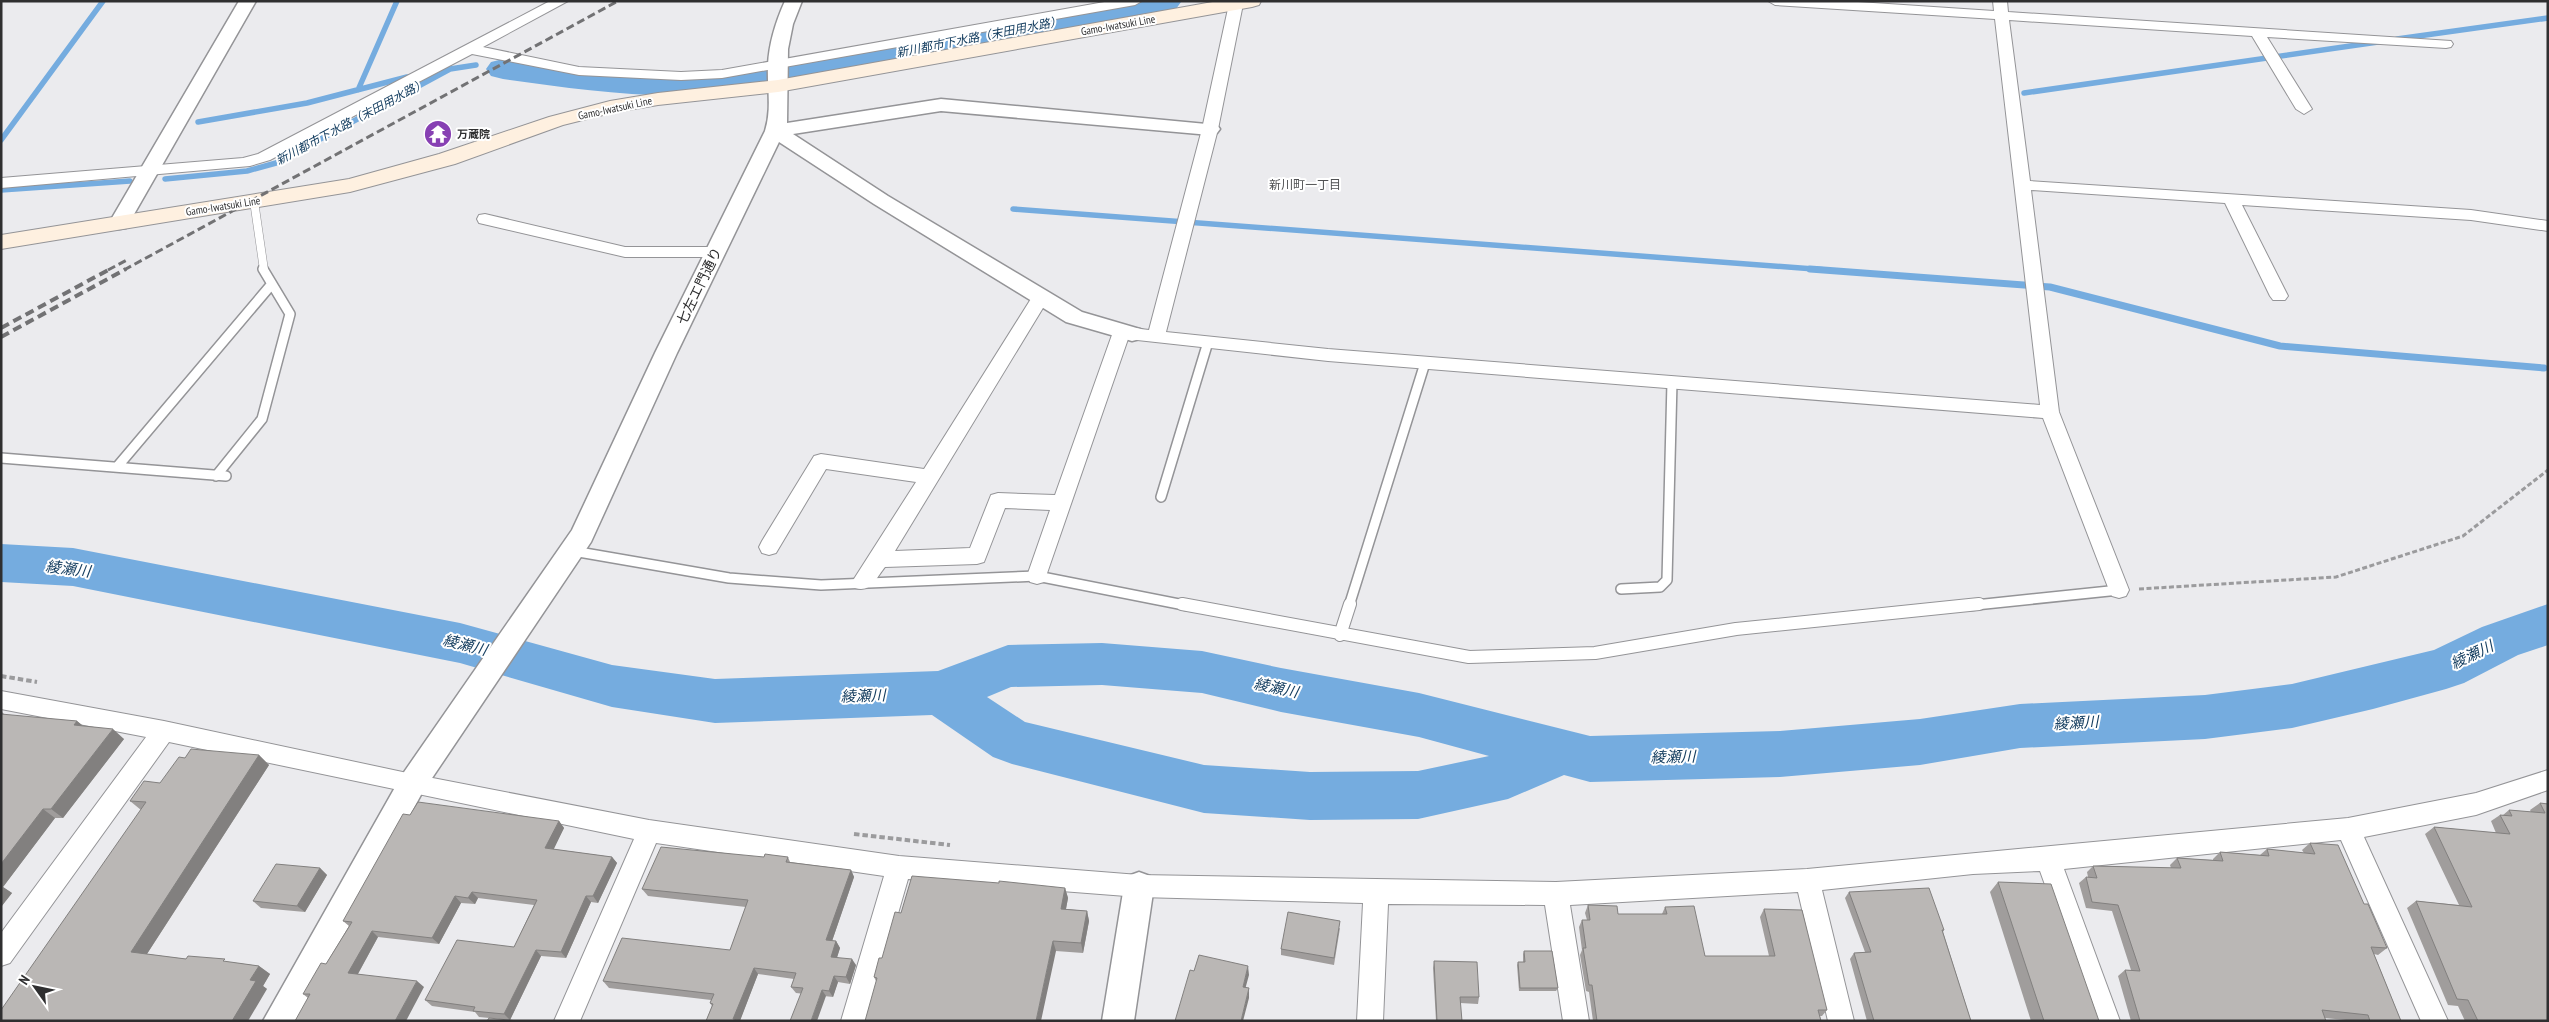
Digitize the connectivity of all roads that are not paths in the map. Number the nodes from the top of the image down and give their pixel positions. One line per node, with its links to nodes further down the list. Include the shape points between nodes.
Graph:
1 (248, 1): 15 (street)
2 (560, 1): 10 (street)
3 (794, 1): 11 (street, 七左エ門通り, via 784,26)
4 (1135, 1): 11 (street)
5 (1775, 1): 7 (street)
6 (1241, 2): 11 (main road, Gamo-Iwatsuki Line, via 893,64); 13 (street)
7 (2001, 8): 8 (street); 17 (street)
8 (2256, 31): 9 (street); 12 (street)
9 (2446, 44)
10 (470, 49): 11 (street, via 579,71); 15 (street, via 264,157 244,163)
11 (778, 76): 14 (street, 七左エ門通り, via 780,109); 19 (main road, Gamo-Iwatsuki Line, via 610,108 556,121 398,173 350,185)
12 (2304, 109)
13 (1210, 129): 14 (street, via 941,105); 29 (street)
14 (775, 130): 24 (street, 七左エ門通り); 27 (street)
15 (147, 172): 16 (street); 21 (street)
16 (1, 183)
17 (2022, 185): 18 (street); 33 (street)
18 (2231, 199): 22 (street, via 2471,215); 26 (street)
19 (254, 201): 21 (main road, Gamo-Iwatsuki Line); 25 (lane, via 264,273)
20 (485, 220): 24 (street, via 625,252)
21 (119, 223): 23 (main road, Gamo-Iwatsuki Line)
22 (2548, 226)
23 (1, 242)
24 (715, 252): 40 (street, 七左エ門通り)
25 (272, 285): 35 (lane); 35 (lane, via 290,314 262,420 221,476)
26 (2279, 296)
27 (1040, 298): 28 (street, via 1074,317); 36 (street)
28 (1127, 333): 29 (street); 38 (street)
29 (1156, 336): 30 (street)
30 (1208, 342): 31 (street); 37 (lane)
31 (1426, 363): 32 (street); 46 (lane)
32 (1672, 382): 33 (street); 44 (lane, via 1667,580 1660,587)
33 (2050, 412): 45 (street)
34 (1, 458): 35 (lane)
35 (117, 468)
36 (930, 477): 39 (street, via 822,461); 41 (street)
37 (1161, 497)
38 (1061, 503): 41 (street, via 998,500 977,556); 42 (street)
39 (769, 548)
40 (570, 556): 43 (lane, via 729,578 821,585); 50 (street, 七左エ門通り)
41 (879, 559): 43 (street)
42 (1037, 576): 43 (lane); 46 (lane)
43 (862, 582)
44 (1621, 590)
45 (2119, 590): 46 (lane, via 1736,629 1595,654 1469,657)
46 (1340, 636)
47 (1, 700): 48 (street)
48 (164, 731): 50 (street); 59 (street)
49 (2548, 780): 51 (street, via 2476,804)
50 (412, 784): 52 (street); 60 (street, 七左エ門通り)
51 (2348, 829): 53 (street); 68 (street)
52 (649, 830): 54 (street); 61 (street)
53 (2048, 859): 55 (street, via 1973,863); 67 (street)
54 (899, 866): 56 (street); 62 (street)
55 (1807, 880): 58 (street); 66 (street)
56 (1139, 886): 57 (street); 63 (street)
57 (1376, 892): 58 (street); 64 (street)
58 (1556, 894): 65 (street)
59 (1, 954)
60 (279, 1021)
61 (567, 1021)
62 (854, 1021)
63 (1118, 1021)
64 (1370, 1021)
65 (1576, 1021)
66 (1841, 1021)
67 (2107, 1021)
68 (2435, 1021)

